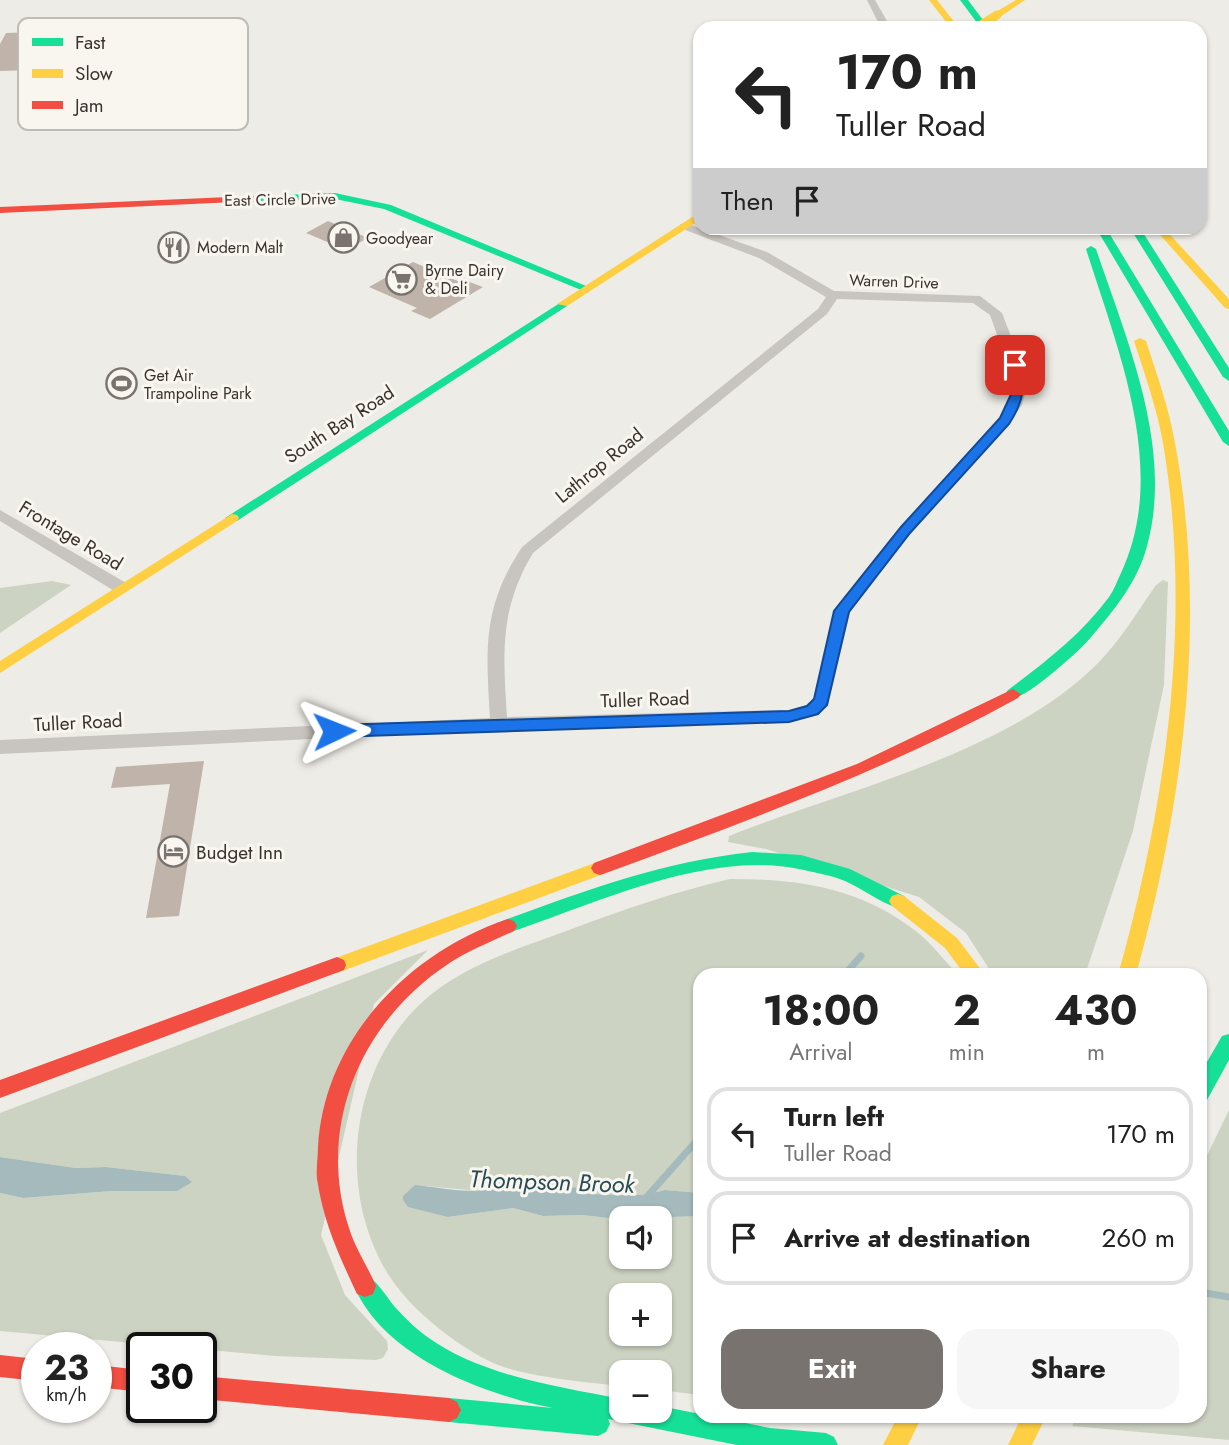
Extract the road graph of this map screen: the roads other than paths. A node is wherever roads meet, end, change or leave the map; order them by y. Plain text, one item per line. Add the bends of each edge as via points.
1 (871, 0) edge
2 (920, 0) edge
3 (933, 0) edge
4 (964, 0) edge
5 (1021, 0) edge
6 (882, 21) edge
7 (933, 21) edge
8 (950, 21) edge
9 (980, 21) edge
10 (987, 21) edge
11 (693, 207) edge
12 (0, 210) edge
13 (693, 220) edge
14 (684, 226) junction
15 (693, 229) edge
16 (708, 235) edge
17 (1105, 235) edge
18 (1139, 235) edge
19 (1165, 235) edge
20 (579, 286) junction
21 (834, 295) junction
22 (1229, 306) edge
23 (991, 307) joint
24 (1229, 377) edge
25 (1229, 442) edge
26 (0, 515) edge
27 (116, 585) junction
28 (0, 652) edge
29 (0, 668) edge
30 (499, 724) junction
31 (0, 747) edge
32 (971, 968) edge
33 (1129, 968) edge
34 (1229, 1042) edge
35 (1229, 1059) edge
36 (1207, 1082) edge
37 (1207, 1086) edge
38 (0, 1089) edge
39 (0, 1366) edge
40 (21, 1368) edge
41 (217, 1388) edge
42 (906, 1423) edge
43 (1031, 1423) edge
44 (771, 1440) junction
45 (826, 1445) edge
46 (895, 1445) edge
47 (1020, 1445) edge

1 - 6 street
2 - 7 main road
3 - 8 main road
4 - 9 main road
5 - 10 main road, bridge
11 - 20 main road, South Bay Road
12 - 20 main road, East Circle Drive via 355,198
13 - 14 main road, South Bay Road
14 - 15 street, Warren Drive
14 - 20 main road, South Bay Road
16 - 21 street, Warren Drive via 762,255
17 - 25 main road
18 - 24 main road
19 - 22 main road
20 - 27 main road, South Bay Road
21 - 23 street, Warren Drive via 968,299
21 - 30 street, Lathrop Road via 823,311 527,550 499,601 495,628
23 - 30 street, Tuller Road via 1015,365 1019,390 1015,405 905,530 842,611 822,701 812,710 789,716
26 - 27 street, Frontage Road
27 - 28 main road, South Bay Road
27 - 29 main road, South Bay Road
30 - 31 street, Tuller Road
32 - 44 main road via 916,912 852,876 800,862 723,859 644,877 460,946 409,983 384,1008 352,1054 333,1108 326,1164 328,1193 345,1251 360,1280 404,1332 436,1357 528,1392
33 - 38 main road via 1162,819 1181,660 1184,564 1173,460 1153,380 1124,305 1087,244 1130,377 1142,432 1147,514 1141,550 1125,586 1092,628 1051,667 975,715 802,792
34 - 36 main road
35 - 37 main road
39 - 40 main road
41 - 44 main road
42 - 46 main road
43 - 47 main road
44 - 45 main road

